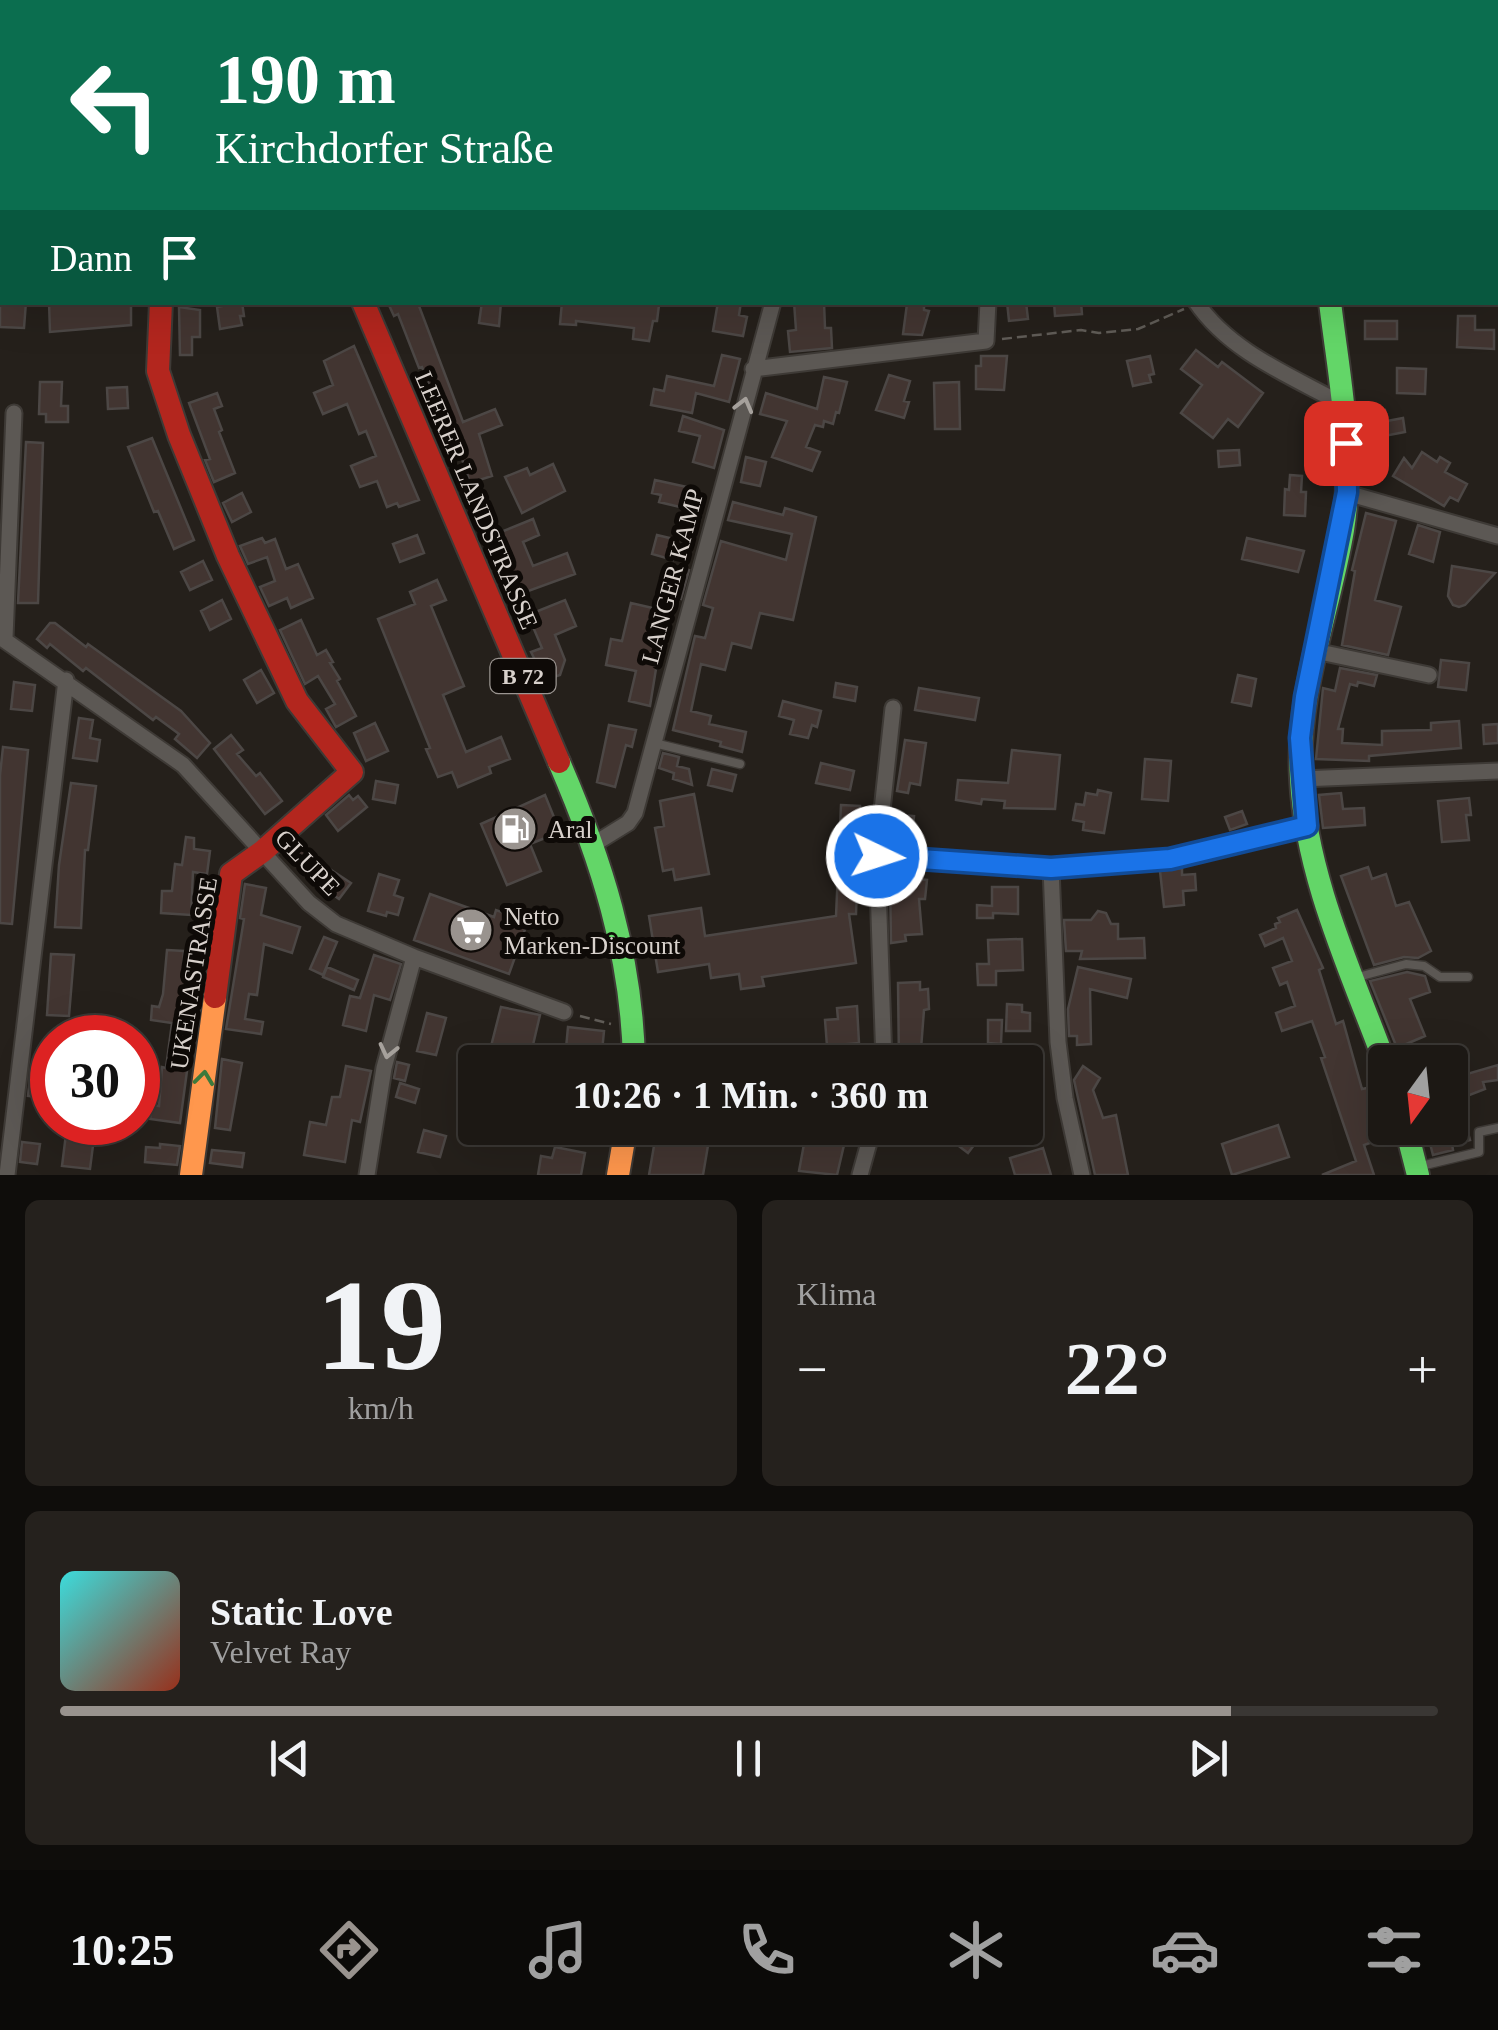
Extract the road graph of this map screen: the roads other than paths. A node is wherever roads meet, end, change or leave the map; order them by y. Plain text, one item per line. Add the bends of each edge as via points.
1 (161, 305) edge
2 (364, 305) edge
3 (772, 305) edge
4 (988, 305) edge
5 (1198, 305) edge
6 (1330, 305) edge
7 (754, 369) junction
8 (1342, 404) junction
9 (14, 413) dead end
10 (1347, 492) junction
11 (1498, 536) edge
12 (2, 637) edge
13 (1316, 651) junction
14 (1428, 675) dead end
15 (66, 680) junction
16 (893, 708) dead end
17 (654, 743) junction
18 (740, 764) dead end
19 (1498, 770) edge
20 (1301, 780) junction
21 (1307, 826) junction
22 (594, 844) junction
23 (263, 851) junction
24 (877, 856) junction
25 (1051, 868) junction
26 (414, 957) junction
27 (1354, 978) junction
28 (1468, 978) dead end
29 (564, 1012) road end
30 (634, 1045) edge
31 (883, 1045) edge
32 (1379, 1045) edge
33 (1498, 1128) edge
34 (623, 1145) edge
35 (868, 1145) edge
36 (1410, 1145) edge
37 (1417, 1171) edge
38 (7, 1175) edge
39 (191, 1175) edge
40 (367, 1175) edge
41 (618, 1175) edge
42 (860, 1175) edge
43 (1082, 1175) edge

1 - 23 street, UKENASTRASSE via 158,372 228,556 297,701 352,772
2 - 22 street, LEERER LANDSTRASSE / B 72
3 - 7 street, LANGER KAMP
4 - 7 street via 986,341
5 - 8 street via 1220,332
6 - 8 street
17 -> 7 street, LANGER KAMP
8 - 10 street
9 - 12 street
10 - 11 street
10 - 13 street
12 - 15 street, GLUPE
13 - 14 street
13 - 20 street via 1300,738
15 - 23 street, GLUPE via 183,764
15 - 38 street
16 - 24 street
17 - 18 lane
17 - 22 street, LANGER KAMP via 635,813
19 - 20 street
20 - 21 street
21 - 25 street via 1170,859
21 - 27 street
22 - 30 street, LEERER LANDSTRASSE / B 72 via 628,970
23 - 26 street, GLUPE via 336,924
39 -> 23 street, UKENASTRASSE via 231,874
24 - 25 street
24 - 31 street
25 - 43 street via 1058,1042
26 - 29 street, GLUPE
26 -> 40 street via 384,1068
27 - 28 lane via 1406,964 1440,977
27 - 32 street
33 - 37 lane via 1480,1132 1479,1152
34 - 41 street
35 - 42 street
36 - 37 street

